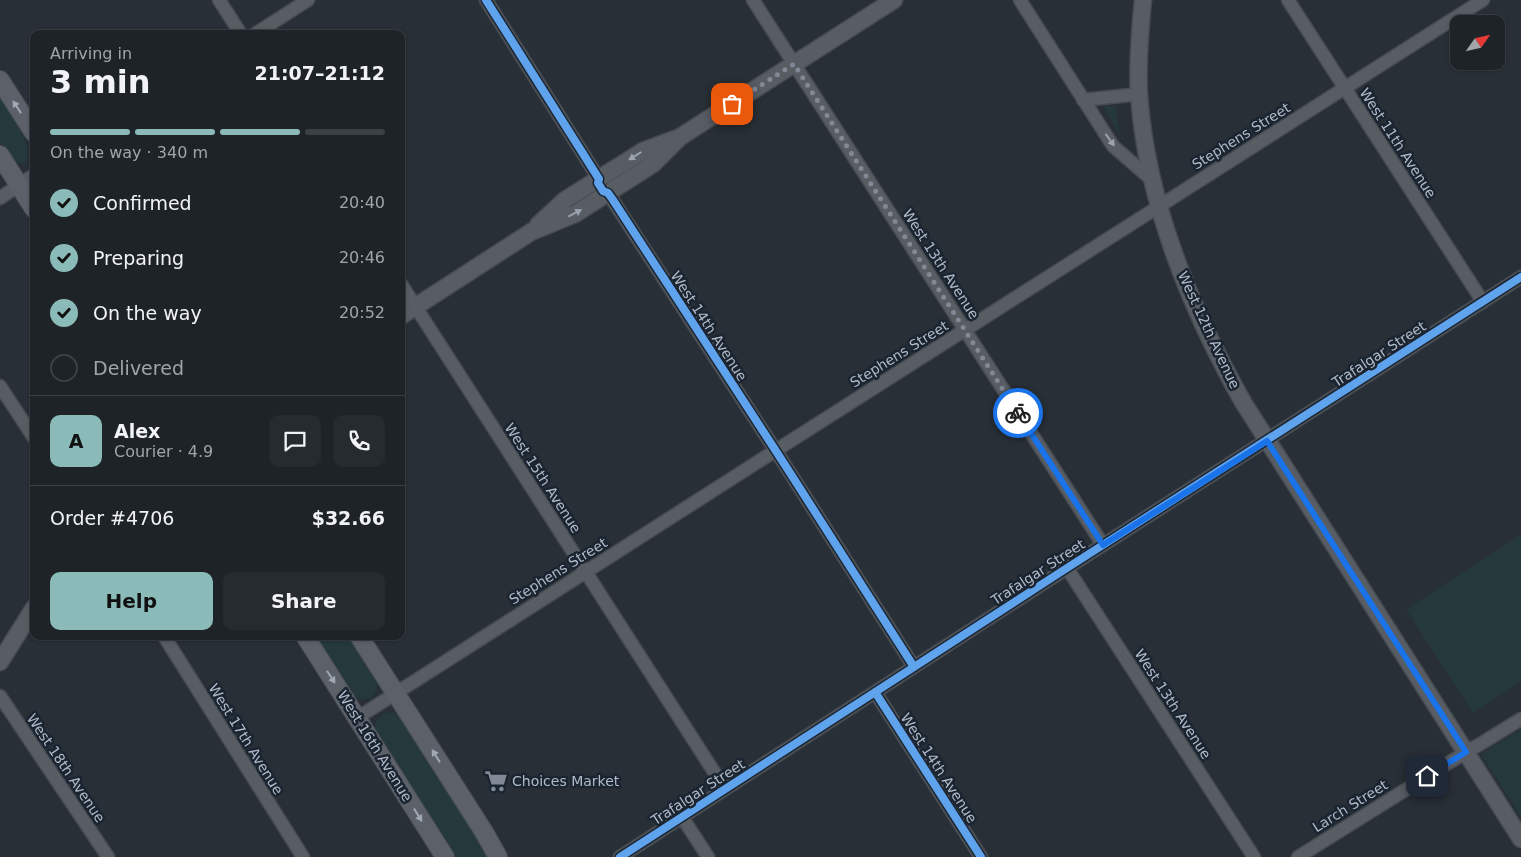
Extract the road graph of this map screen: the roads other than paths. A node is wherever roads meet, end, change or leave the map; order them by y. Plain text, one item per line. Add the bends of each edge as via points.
1 (219, 0) edge
2 (308, 0) edge
3 (486, 0) edge
4 (754, 0) edge
5 (894, 0) edge
6 (1020, 0) edge
7 (1143, 0) edge
8 (1288, 0) edge
9 (1484, 0) edge
10 (238, 30) edge
11 (261, 30) edge
12 (794, 64) junction
13 (0, 80) edge
14 (1345, 88) junction
15 (1139, 94) junction
16 (1083, 100) junction
17 (30, 127) edge
18 (680, 137) junction
19 (0, 155) edge
20 (30, 178) edge
21 (599, 179) junction
22 (1151, 179) junction
23 (19, 185) junction
24 (608, 193) junction
25 (0, 198) edge
26 (30, 203) edge
27 (1158, 206) junction
28 (531, 232) junction
29 (1521, 277) edge
30 (405, 290) edge
31 (1483, 302) junction
32 (416, 307) junction
33 (405, 314) edge
34 (966, 330) junction
35 (0, 386) edge
36 (30, 432) edge
37 (1267, 441) junction
38 (775, 450) junction
39 (1103, 545) junction
40 (1067, 568) junction
41 (585, 572) junction
42 (30, 614) edge
43 (167, 640) edge
44 (308, 640) edge
45 (362, 640) edge
46 (0, 662) edge
47 (914, 667) junction
48 (876, 692) junction
49 (396, 693) junction
50 (0, 696) edge
51 (358, 718) junction
52 (1521, 718) edge
53 (1466, 752) junction
54 (725, 789) junction
55 (682, 817) junction
56 (1521, 839) edge
57 (108, 857) edge
58 (303, 857) edge
59 (445, 857) edge
60 (498, 857) edge
61 (620, 857) edge
62 (708, 857) edge
63 (981, 857) edge
64 (1254, 857) edge
65 (1298, 857) edge

1 - 10 street
2 - 11 street
3 - 21 street
4 - 12 street, West 13th Avenue
5 - 12 street
6 - 16 street
7 - 15 street, West 12th Avenue
8 - 14 street, West 11th Avenue
9 - 14 street, Stephens Street
12 - 18 street
12 - 34 street, West 13th Avenue
17 -> 13 main road
14 - 27 street, Stephens Street
14 - 31 street, West 11th Avenue
15 - 16 street
15 - 22 street, West 12th Avenue
16 -> 22 street via 1113,146
18 -> 21 street via 643,150
18 - 24 street via 653,164
19 - 23 main road
20 - 23 street
21 - 28 street via 565,200
22 - 27 street, West 12th Avenue
23 - 25 street
23 - 26 main road
28 -> 24 street via 575,214
24 - 38 street, West 14th Avenue
27 - 34 street, Stephens Street
27 - 37 street, West 12th Avenue via 1202,323 1222,365
28 - 32 street
29 - 31 street, Trafalgar Street
30 - 32 street, West 15th Avenue
31 - 37 street, Trafalgar Street
32 - 33 street
32 - 41 street, West 15th Avenue
34 - 38 street, Stephens Street
34 - 39 street, West 13th Avenue
35 - 36 street
37 - 39 street, Trafalgar Street
37 - 53 street, West 12th Avenue
38 - 41 street, Stephens Street
38 - 47 street, West 14th Avenue
39 - 40 street, Trafalgar Street
40 - 47 street, Trafalgar Street
40 - 64 street, West 13th Avenue
41 - 49 street, Stephens Street
41 - 54 street, West 15th Avenue
42 - 46 street
43 - 58 street, West 17th Avenue
44 -> 51 main road, West 16th Avenue
45 - 49 main road
47 - 48 street, Trafalgar Street
48 - 54 street, Trafalgar Street
48 - 63 street, West 14th Avenue
49 - 51 street, Stephens Street
60 -> 49 main road
50 - 57 street, West 18th Avenue
51 -> 59 main road, West 16th Avenue
52 - 53 street, Larch Street
53 - 56 street, West 12th Avenue
53 - 65 street, Larch Street
54 - 55 street, Trafalgar Street
55 - 61 street, Trafalgar Street
55 - 62 street

